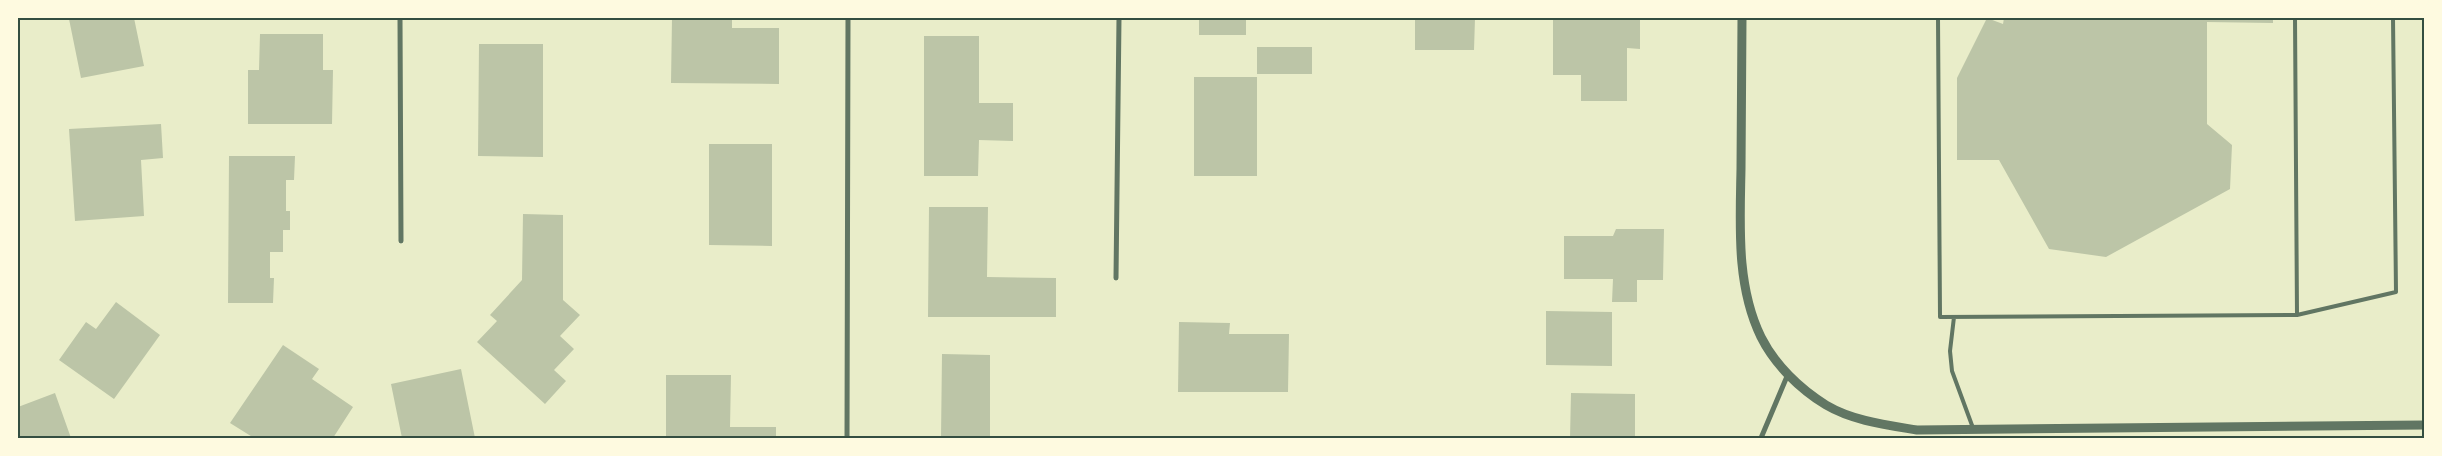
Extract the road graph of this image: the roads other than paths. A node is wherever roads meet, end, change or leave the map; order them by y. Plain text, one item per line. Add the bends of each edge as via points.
1 (400, 18) edge
2 (848, 18) edge
3 (1120, 18) edge
4 (1742, 18) edge
5 (1938, 18) edge
6 (2295, 18) edge
7 (2393, 18) edge
8 (401, 241) dead end
9 (1116, 278) dead end
10 (2297, 315) junction
11 (1954, 317) junction
12 (1788, 374) junction
13 (2424, 425) edge
14 (1974, 430) junction
15 (847, 438) edge
16 (1761, 438) edge

1 - 8 street
2 - 15 street
3 - 9 street
4 - 12 street via 1740,226 1744,277 1754,321 1762,339
5 - 11 lane via 1940,317
6 - 10 lane
7 - 10 lane via 2396,292
10 - 11 lane
11 - 14 lane via 1950,351 1952,370
12 - 14 street via 1827,405 1867,421 1917,430
12 - 16 street
13 - 14 street

